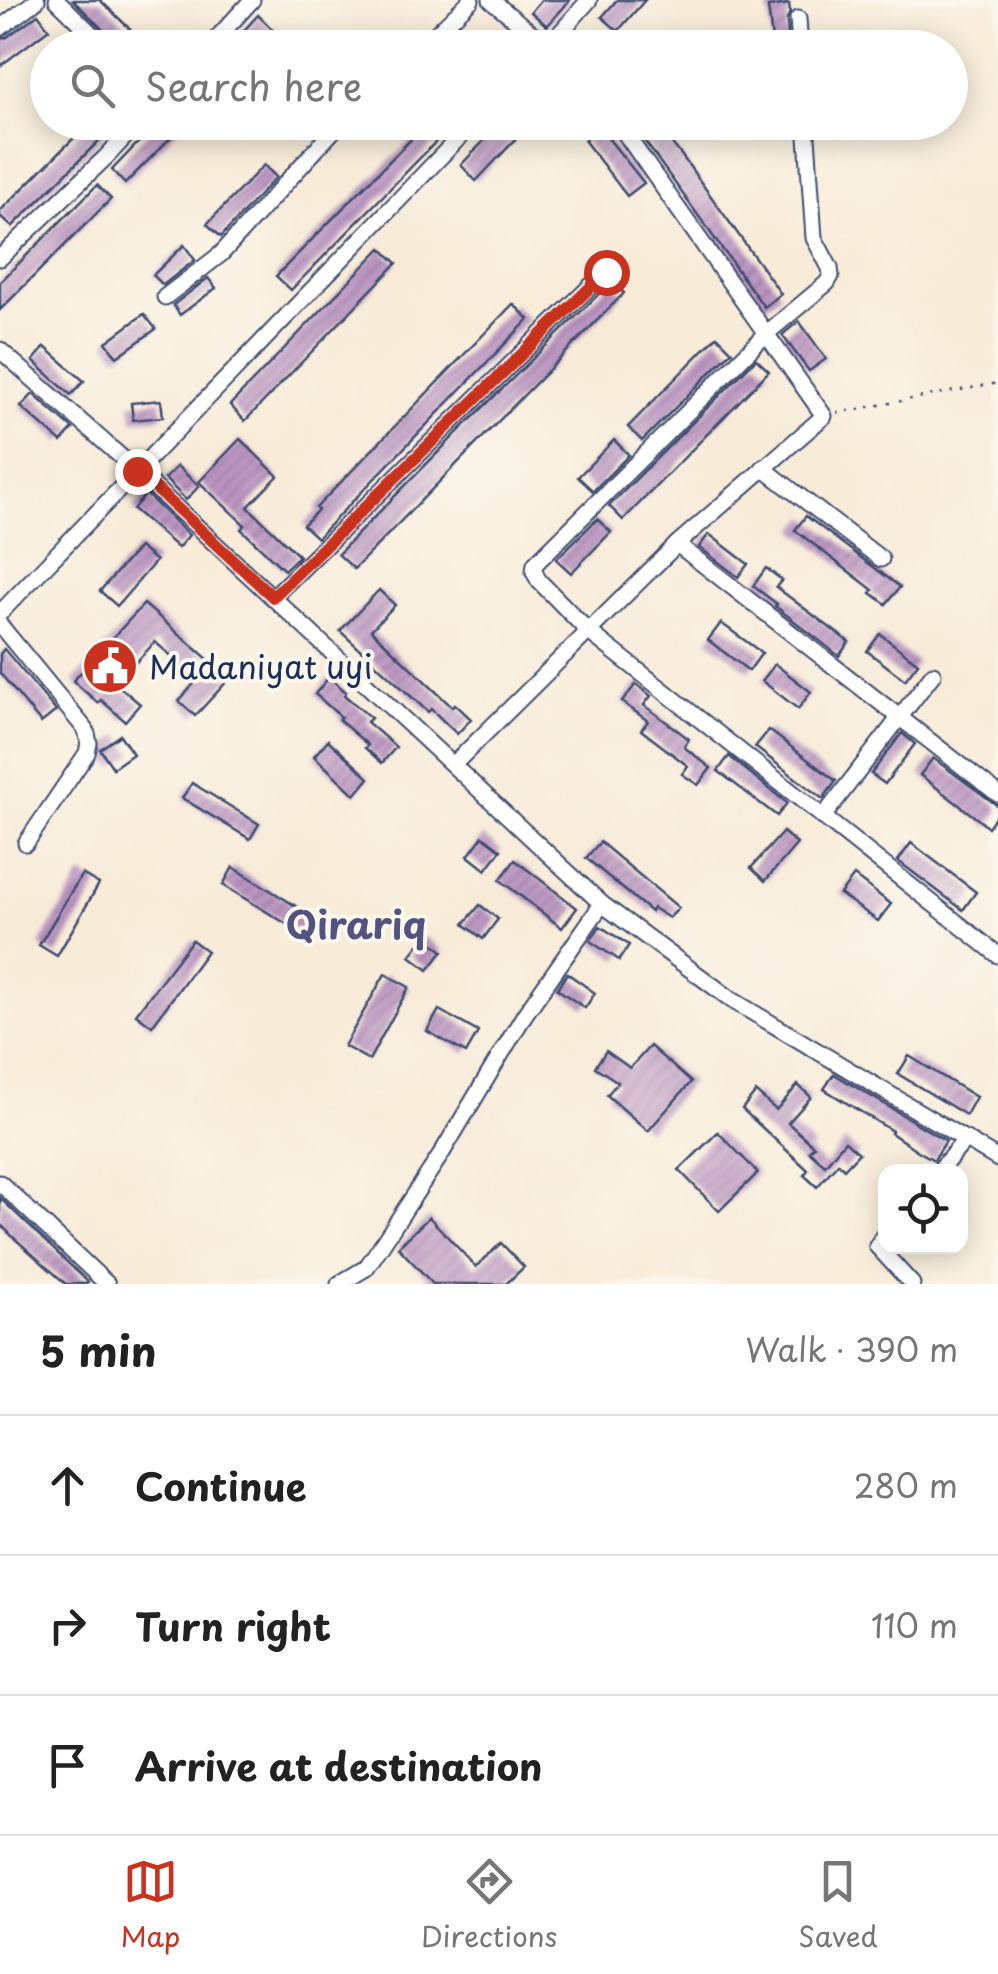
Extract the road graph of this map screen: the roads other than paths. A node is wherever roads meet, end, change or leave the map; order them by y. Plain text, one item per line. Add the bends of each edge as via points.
1 (37, 0) edge
2 (57, 0) edge
3 (252, 0) edge
4 (471, 0) edge
5 (490, 0) edge
6 (590, 0) edge
7 (798, 19) dead end
8 (0, 28) edge
9 (88, 30) edge
10 (224, 30) edge
11 (439, 30) edge
12 (528, 30) edge
13 (564, 30) edge
14 (799, 30) edge
15 (122, 140) edge
16 (324, 140) edge
17 (457, 140) edge
18 (629, 140) edge
19 (807, 140) edge
20 (0, 258) edge
21 (606, 272) dead end
22 (165, 297) dead end
23 (767, 333) junction
24 (0, 350) edge
25 (762, 468) junction
26 (137, 471) junction
27 (677, 544) junction
28 (881, 559) dead end
29 (273, 597) junction
30 (0, 613) edge
31 (0, 626) edge
32 (588, 632) junction
33 (933, 674) dead end
34 (900, 718) junction
35 (453, 764) junction
36 (998, 794) edge
37 (823, 817) junction
38 (26, 844) dead end
39 (602, 904) junction
40 (998, 955) edge
41 (966, 1139) junction
42 (998, 1160) edge
43 (945, 1164) edge
44 (0, 1183) edge
45 (881, 1254) edge
46 (366, 1268) junction
47 (100, 1282) edge
48 (339, 1284) edge
49 (374, 1284) edge
50 (912, 1284) edge

1 - 8 street
2 - 9 street
3 - 10 street
4 - 11 street
5 - 12 street
6 - 13 street
7 - 14 street
15 - 20 street
16 - 22 street via 220,254
17 - 26 street
18 - 23 street
19 - 23 street via 814,238 830,276
21 - 29 street
23 - 25 street via 824,416
23 - 32 street via 536,564 539,581
24 - 26 street
25 - 27 street
25 - 28 street
26 - 29 street
26 - 30 street
27 - 32 street
27 - 34 street
29 - 35 street
31 - 38 street via 86,730 89,743
32 - 35 street
32 - 37 street
33 - 34 street
34 - 36 street
34 - 37 street
35 - 39 street
37 - 40 street
39 - 41 street via 732,1000
39 - 46 street via 524,1014
41 - 42 street
41 - 43 street
44 - 47 street
45 - 50 street
46 - 48 street
46 - 49 street

